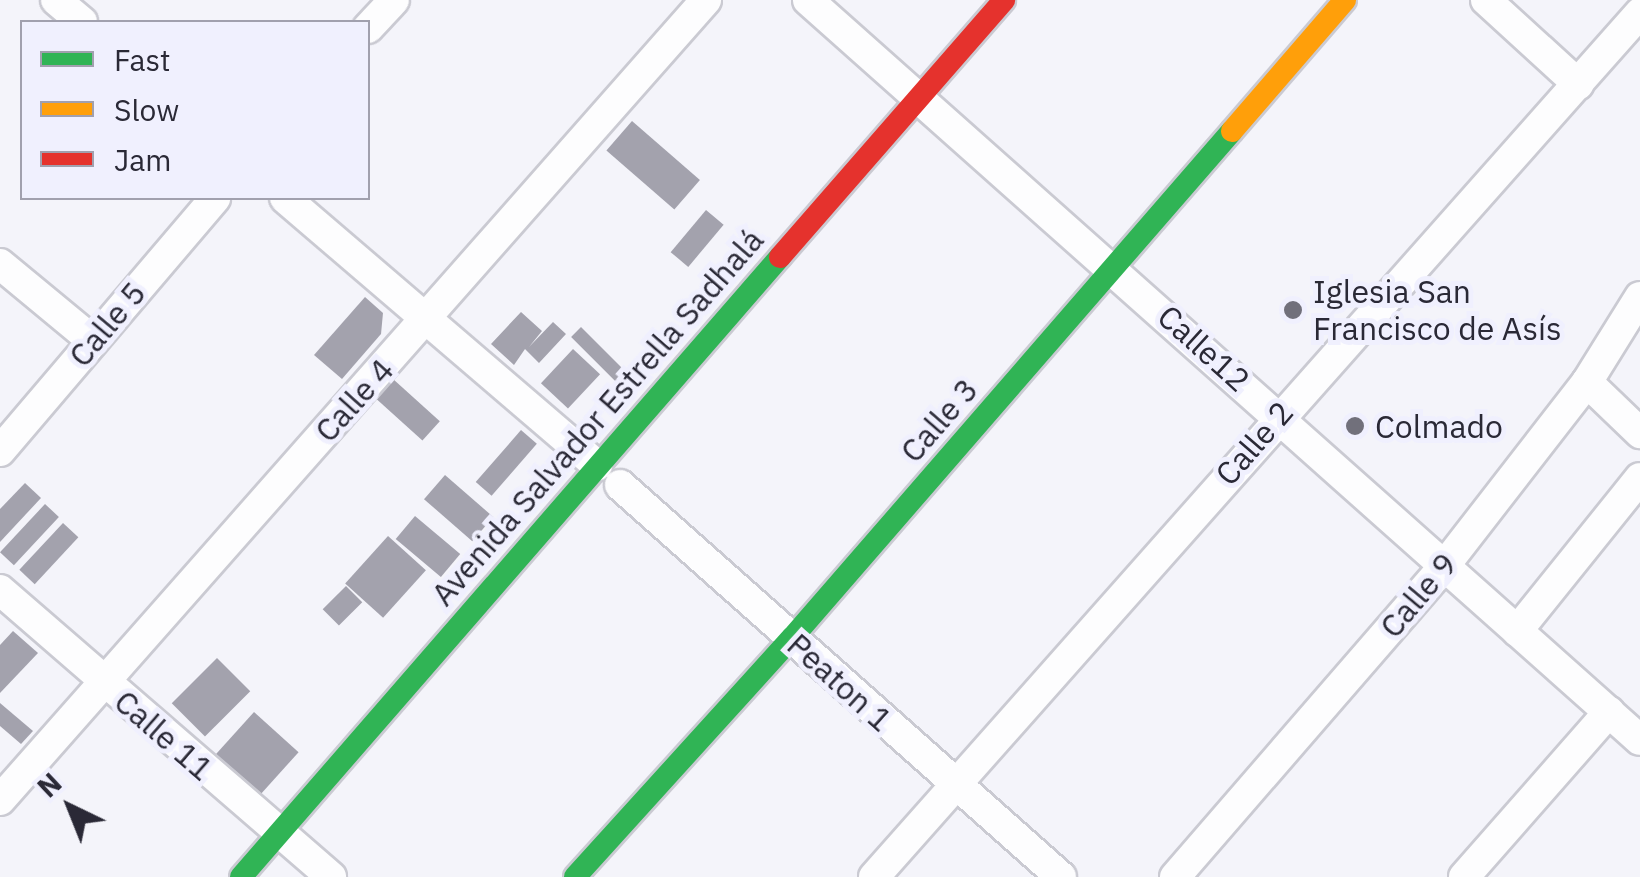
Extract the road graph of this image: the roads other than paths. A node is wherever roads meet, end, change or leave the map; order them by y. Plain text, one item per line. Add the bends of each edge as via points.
1 (56, 0) edge
2 (394, 0) edge
3 (706, 0) edge
4 (808, 0) edge
5 (1004, 0) edge
6 (1345, 0) edge
7 (1486, 0) edge
8 (1640, 13) edge
9 (80, 20) edge
10 (370, 26) edge
11 (1578, 84) junction
12 (933, 112) junction
13 (213, 200) edge
14 (287, 200) edge
15 (0, 264) edge
16 (1115, 269) junction
17 (1640, 297) edge
18 (426, 318) junction
19 (93, 341) junction
20 (1587, 382) junction
21 (1279, 414) junction
22 (1640, 433) edge
23 (0, 452) edge
24 (1640, 478) edge
25 (614, 480) junction
26 (1445, 565) junction
27 (0, 590) edge
28 (1517, 631) junction
29 (792, 638) junction
30 (103, 683) junction
31 (1609, 712) junction
32 (1640, 740) edge
33 (954, 785) junction
34 (0, 800) edge
35 (298, 842) junction
36 (240, 877) edge
37 (281, 877) edge
38 (331, 877) edge
39 (575, 877) edge
40 (874, 877) edge
41 (1060, 877) edge
42 (1175, 877) edge
43 (1464, 877) edge

1 - 9 street
2 - 10 street
3 - 18 street, Calle 4
4 - 12 street, Calle12
5 - 12 main road, Avenida Salvador Estrella Sadhalá
6 - 16 main road, Calle 3
7 - 11 street
8 - 11 street, Calle 2
11 - 21 street, Calle 2
12 - 16 street, Calle12
12 - 25 main road, Avenida Salvador Estrella Sadhalá
13 - 19 street, Calle 5
14 - 18 street, Peaton 1
15 - 19 street
16 - 21 street, Calle12
16 - 29 main road, Calle 3
17 - 20 street, Calle 9
18 - 25 street, Peaton 1
18 - 30 street, Calle 4
19 - 23 street, Calle 5
20 - 22 street
20 - 26 street, Calle 9
21 - 26 street, Calle12
21 - 33 street, Calle 2
24 - 28 street
25 - 29 street, Peaton 1
25 - 35 main road, Avenida Salvador Estrella Sadhalá
26 - 28 street, Calle12
26 - 42 street, Calle 9
27 - 30 street, Calle 11
28 - 31 street, Calle12
29 - 33 street, Peaton 1
29 - 39 main road, Calle 3
30 - 34 street, Calle 4
30 - 35 street, Calle 11
31 - 32 street, Calle12
31 - 43 street
33 - 40 street, Calle 2
33 - 41 street, Peaton 1
35 - 36 main road, Avenida Salvador Estrella Sadhalá
35 - 37 main road, Avenida Salvador Estrella Sadhalá
35 - 38 street, Calle 11

